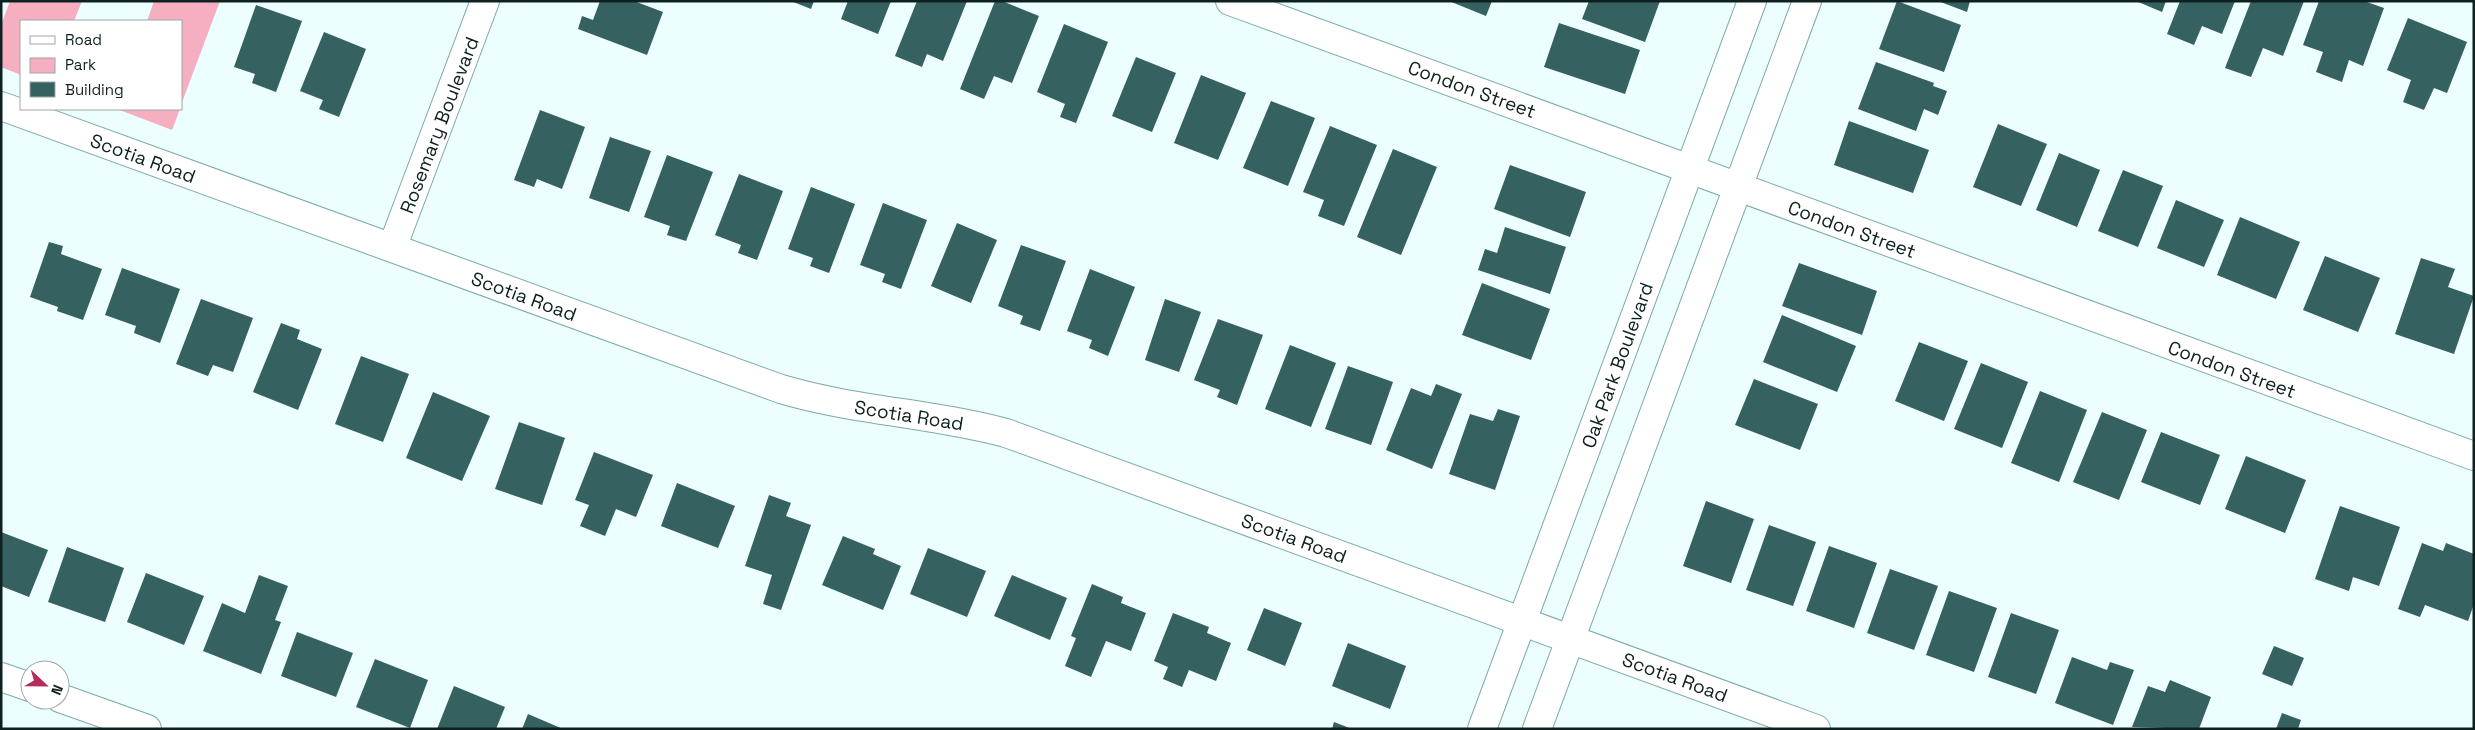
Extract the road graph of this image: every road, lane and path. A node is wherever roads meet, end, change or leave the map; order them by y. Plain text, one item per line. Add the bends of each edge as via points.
1 (485, 1) edge
2 (1230, 1) edge
3 (1752, 1) edge
4 (1807, 1) edge
5 (1, 106) edge
6 (1689, 170) junction
7 (1737, 187) junction
8 (392, 248) junction
9 (2474, 456) edge
10 (1522, 622) junction
11 (1570, 638) junction
12 (1, 676) edge
13 (20, 683) edge
14 (70, 702) edge
15 (147, 729) edge
16 (1482, 729) edge
17 (1537, 729) edge
18 (1816, 729) edge

1 - 8 street, Rosemary Boulevard
2 - 6 street, Condon Street
3 - 6 street, Oak Park Boulevard
4 - 7 street
5 - 8 street, Scotia Road
6 - 7 street, Condon Street
6 - 10 street, Oak Park Boulevard
7 - 9 street, Condon Street
7 - 11 street
8 - 10 street, Scotia Road via 781,389 842,405 1006,433
10 - 11 street, Scotia Road
10 - 16 street, Oak Park Boulevard
11 - 17 street
11 - 18 street, Scotia Road
12 - 13 street
14 - 15 street

